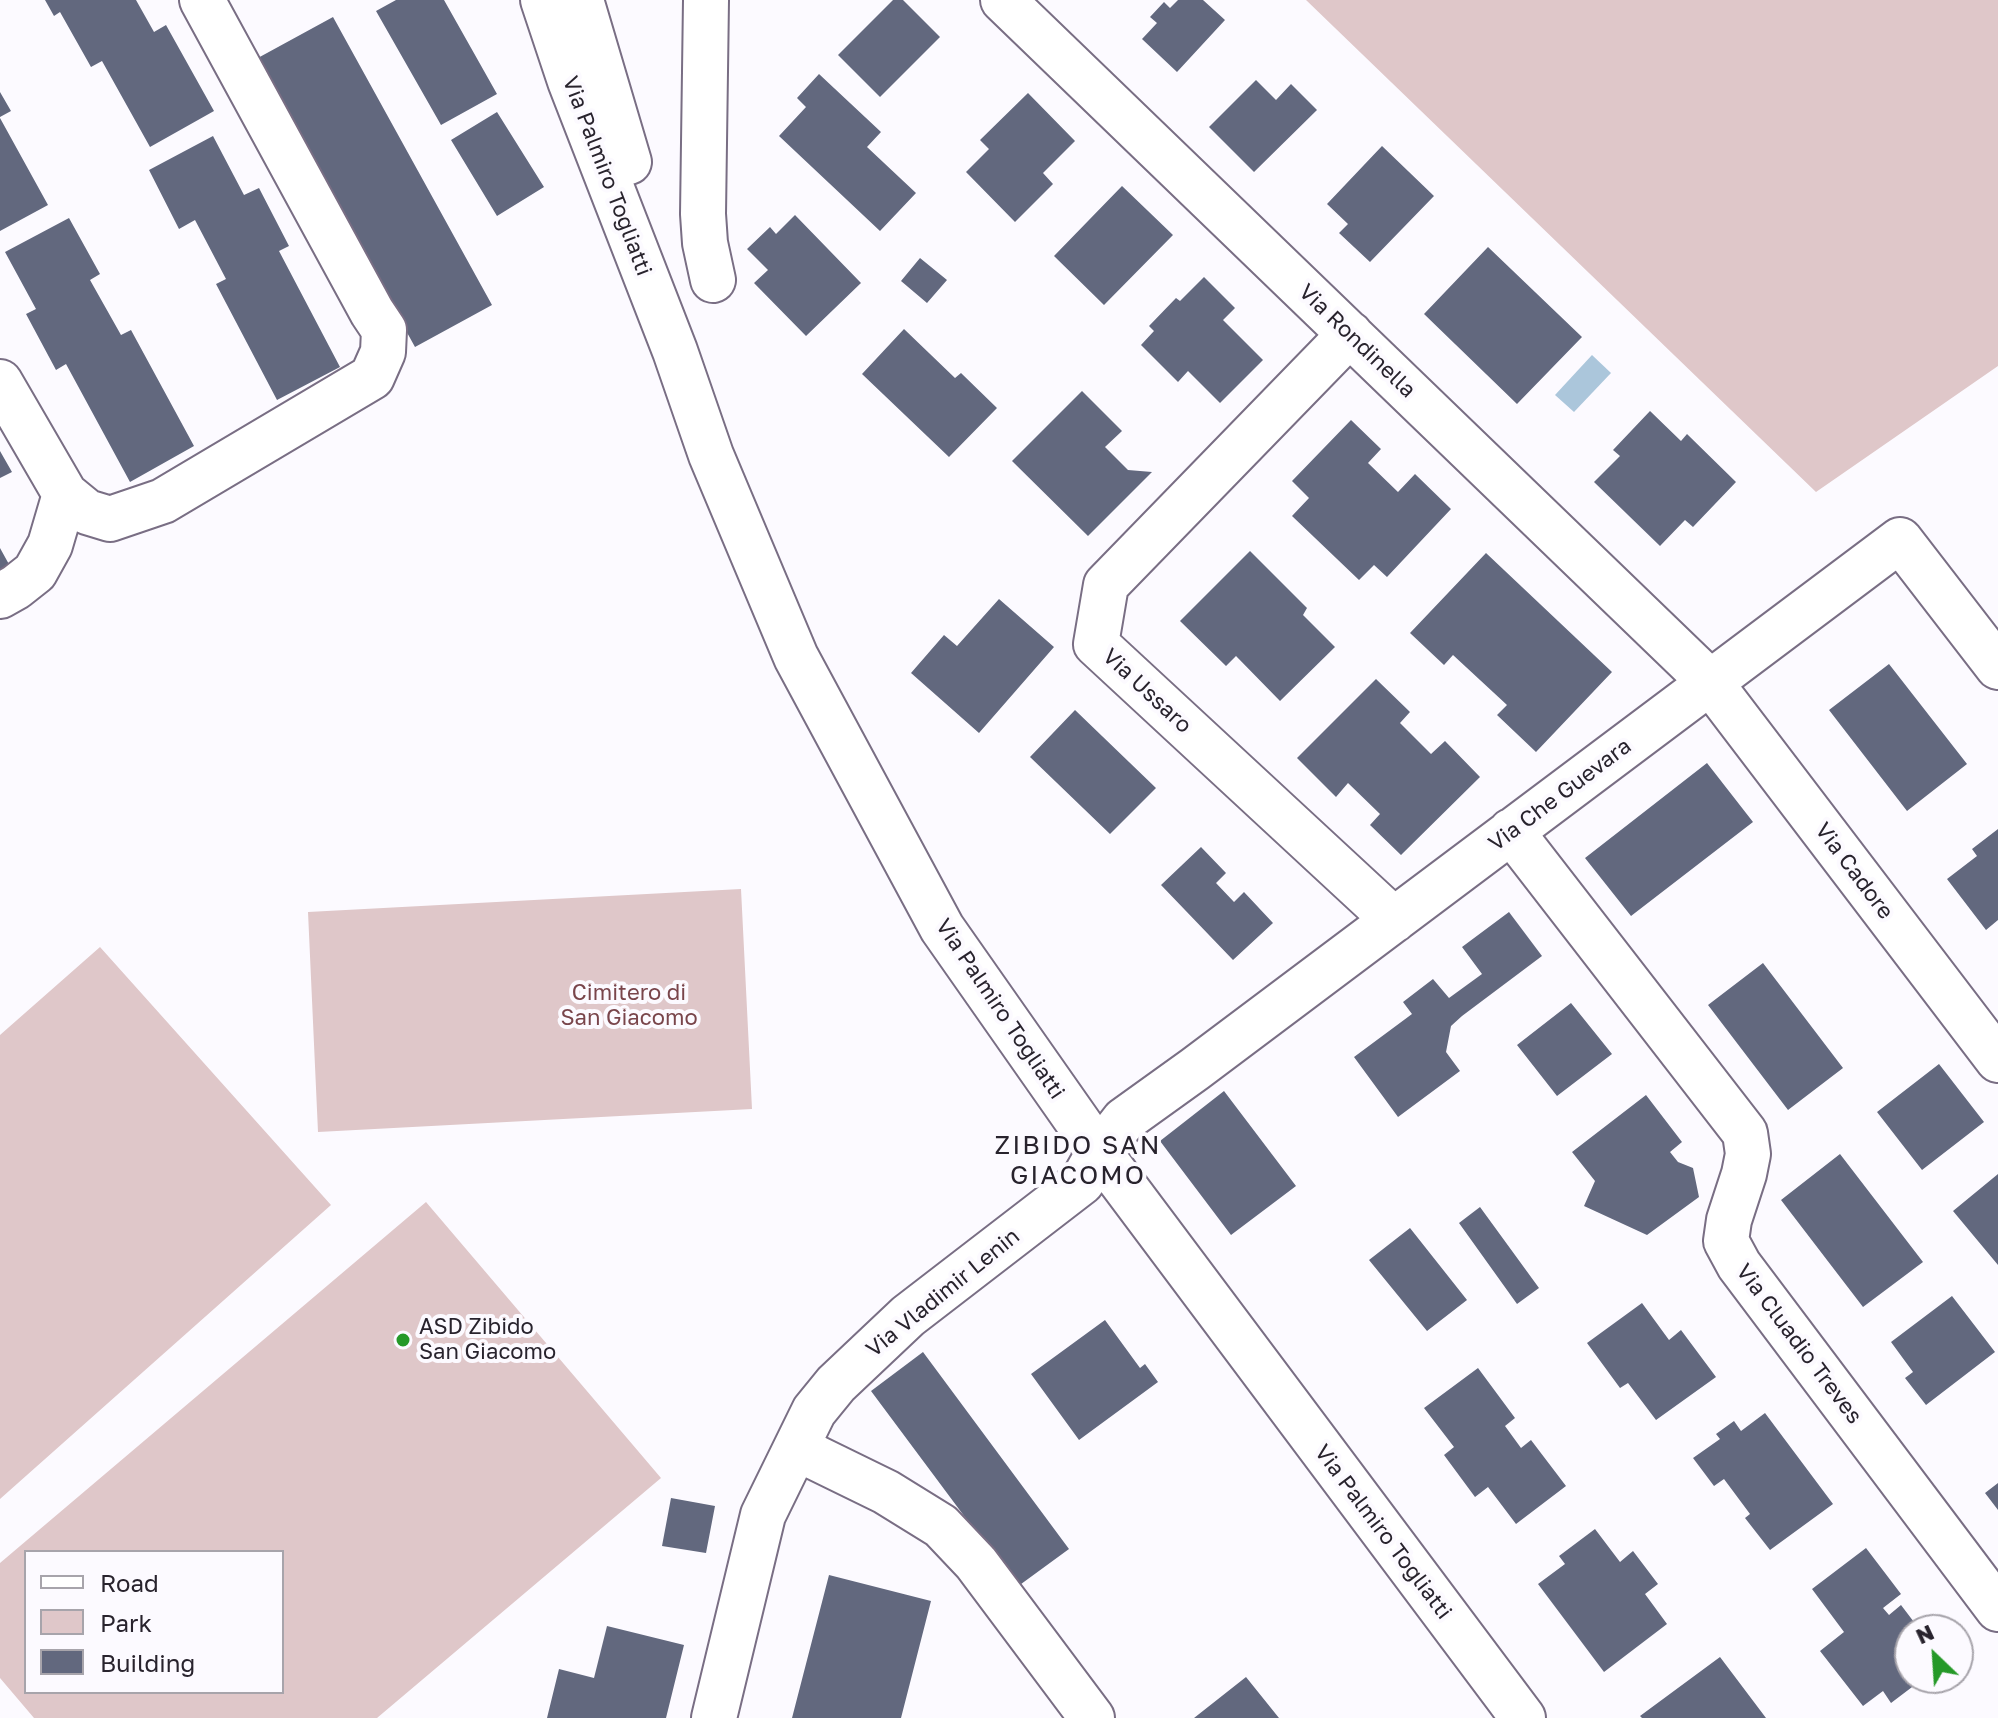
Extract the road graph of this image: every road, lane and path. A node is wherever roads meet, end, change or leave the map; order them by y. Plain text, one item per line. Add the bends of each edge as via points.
1 (202, 0) edge
2 (543, 0) edge
3 (581, 0) edge
4 (706, 0) edge
5 (1003, 0) edge
6 (713, 280) dead end
7 (1350, 334) junction
8 (675, 351) junction
9 (0, 382) edge
10 (65, 494) junction
11 (0, 596) edge
12 (1998, 667) edge
13 (1710, 682) junction
14 (1511, 831) junction
15 (1394, 920) junction
16 (1998, 1060) edge
17 (1099, 1152) junction
18 (796, 1448) junction
19 (1998, 1609) edge
20 (714, 1718) edge
21 (1092, 1718) edge
22 (1523, 1718) edge

1 - 10 street via 384,330 383,352 372,377 163,501 110,519 87,512
2 - 8 street, Via Palmiro Togliatti
3 - 8 street, Via Palmiro Togliatti via 651,237
4 - 6 street via 703,214
5 - 7 street, Via Rondinella
7 - 13 street, Via Rondinella
7 - 15 street, Via Ussaro via 1106,585 1096,644
8 - 17 street, Via Palmiro Togliatti via 711,455 796,657 942,928
9 - 10 street
10 - 11 street via 50,545 35,572
12 - 13 street, Via Che Guevara via 1900,540
13 - 14 street, Via Che Guevara
13 - 16 street, Via Cadore
14 - 15 street, Via Che Guevara
14 - 19 street, Via Cluadio Treves via 1745,1133 1748,1154 1726,1241
15 - 17 street, Via Che Guevara via 1124,1120
17 - 18 street, Via Vladimir Lenin via 1082,1182 908,1316 836,1384 814,1411
17 - 22 street, Via Palmiro Togliatti
18 - 20 street, Via Vladimir Lenin via 763,1515
18 - 21 street via 941,1526 976,1563

